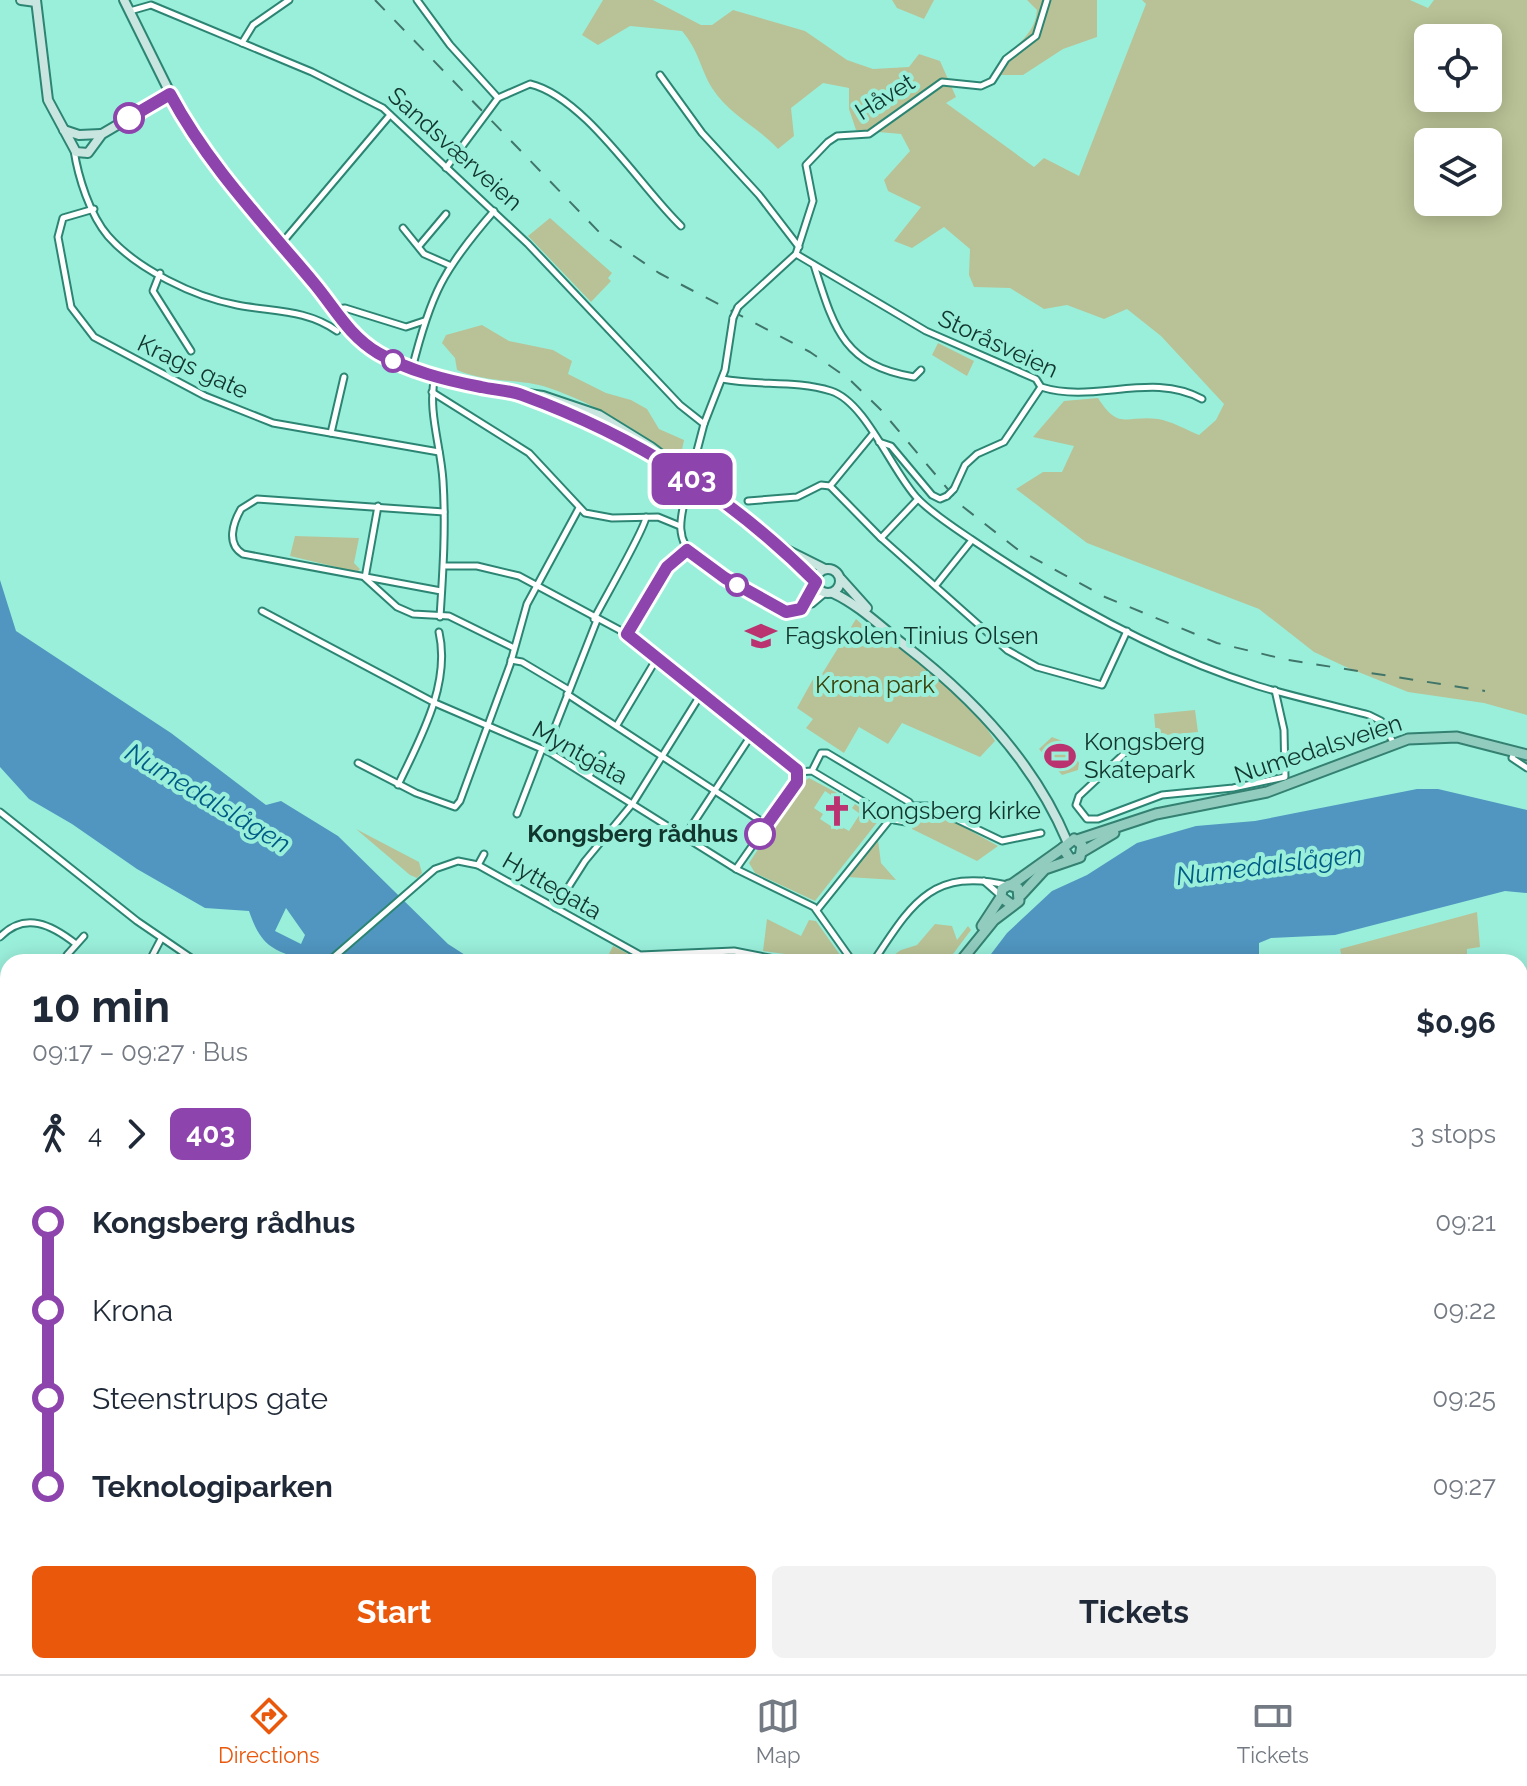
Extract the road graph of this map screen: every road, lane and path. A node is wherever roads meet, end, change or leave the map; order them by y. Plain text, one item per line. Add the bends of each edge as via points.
1 (21, 0) edge
2 (124, 0) edge
3 (271, 0) edge
4 (289, 0) edge
5 (417, 0) edge
6 (1047, 0) edge
7 (36, 1) edge
8 (130, 11) junction
9 (273, 11) junction
10 (242, 43) junction
11 (660, 75) dead end
12 (170, 94) junction
13 (498, 98) junction
14 (390, 115) junction
15 (64, 130) junction
16 (102, 134) junction
17 (83, 136) junction
18 (92, 146) junction
19 (73, 148) junction
20 (83, 155) junction
21 (446, 168) junction
22 (77, 170) junction
23 (94, 209) junction
24 (494, 211) junction
25 (446, 214) dead end
26 (681, 226) dead end
27 (403, 228) dead end
28 (284, 240) junction
29 (419, 247) junction
30 (799, 247) junction
31 (796, 254) junction
32 (813, 264) junction
33 (449, 265) junction
34 (160, 273) junction
35 (334, 310) junction
36 (424, 321) junction
37 (337, 331) dead end
38 (191, 351) dead end
39 (412, 369) junction
40 (921, 370) dead end
41 (435, 376) junction
42 (344, 377) dead end
43 (722, 379) junction
44 (1041, 387) junction
45 (432, 392) junction
46 (1202, 399) dead end
47 (704, 424) junction
48 (331, 433) junction
49 (872, 435) junction
50 (878, 442) junction
51 (439, 452) junction
52 (830, 486) junction
53 (918, 499) junction
54 (748, 501) dead end
55 (378, 506) junction
56 (579, 508) junction
57 (444, 512) junction
58 (646, 517) junction
59 (680, 526) junction
60 (881, 538) junction
61 (972, 540) junction
62 (687, 550) junction
63 (787, 550) junction
64 (446, 566) junction
65 (825, 569) junction
66 (365, 578) junction
67 (841, 579) junction
68 (816, 583) junction
69 (537, 585) junction
70 (936, 585) junction
71 (441, 591) junction
72 (829, 593) junction
73 (801, 609) junction
74 (262, 611) dead end
75 (440, 617) junction
76 (595, 620) junction
77 (1127, 631) junction
78 (439, 632) dead end
79 (627, 634) junction
80 (514, 648) junction
81 (918, 653) junction
82 (657, 658) junction
83 (511, 660) junction
84 (1275, 690) junction
85 (568, 692) junction
86 (701, 694) junction
87 (435, 703) junction
88 (617, 725) junction
89 (488, 726) junction
90 (752, 734) junction
91 (1393, 742) junction
92 (544, 749) junction
93 (1126, 752) dead end
94 (1514, 752) junction
95 (664, 754) junction
96 (602, 755) dead end
97 (1527, 755) edge
98 (358, 763) dead end
99 (1527, 768) edge
100 (812, 771) junction
101 (798, 772) junction
102 (589, 776) junction
103 (398, 785) junction
104 (716, 788) junction
105 (633, 803) junction
106 (914, 806) junction
107 (0, 812) edge
108 (517, 814) dead end
109 (891, 818) junction
110 (767, 825) junction
111 (1123, 826) junction
112 (1041, 833) dead end
113 (685, 836) junction
114 (1069, 843) junction
115 (1082, 852) junction
116 (484, 854) dead end
117 (1070, 859) junction
118 (478, 865) junction
119 (736, 869) junction
120 (983, 880) junction
121 (1010, 885) junction
122 (1021, 895) junction
123 (1000, 896) junction
124 (1012, 905) junction
125 (555, 908) junction
126 (817, 910) junction
127 (84, 936) dead end
128 (0, 937) edge
129 (161, 939) junction
130 (76, 944) junction
131 (68, 954) edge
132 (153, 954) edge
133 (184, 954) edge
134 (337, 954) edge
135 (638, 954) edge
136 (664, 954) edge
137 (749, 954) edge
138 (847, 954) edge
139 (879, 954) edge
140 (965, 954) edge
141 (966, 954) edge

1 - 7 street
2 - 8 street
3 - 9 street
4 - 9 street
5 - 13 street
6 - 30 street, Håvet via 1036,36 1006,59 992,81 981,86 942,82 869,134 837,136 820,148 806,165 813,201
7 - 15 street via 45,91
8 - 10 street, Sandsværveien via 151,5
8 - 12 street
9 - 10 street via 253,25
10 - 14 street, Sandsværveien via 352,90
11 - 30 street
12 - 16 street
12 - 28 street via 217,167
13 - 21 street
13 - 26 street via 530,84 548,91 609,143
14 - 21 street, Sandsværveien
14 - 28 street
15 - 17 street
15 - 19 street
16 - 17 street
16 - 18 street
17 - 18 street
17 - 19 street
18 - 20 street
19 - 20 street
19 - 22 street
20 - 22 street
21 - 24 street, Sandsværveien
22 - 23 street
23 - 34 street via 110,238
23 - 48 street, Krags gate via 63,218 58,237 71,307 94,337 222,403 273,423
24 - 33 street
24 - 47 street, Sandsværveien
25 - 29 street
27 - 29 street
28 - 35 street
29 - 33 street
30 - 31 street, Håvet
31 - 32 street, Storåsveien
31 - 43 street, Håvet, bridge via 738,307
32 - 40 street via 852,352 895,374 914,377
32 - 44 street, Storåsveien via 926,331 1036,379
33 - 36 street
34 - 37 street via 219,301 308,314
34 - 38 street via 153,291
35 - 36 street via 345,308 406,327
35 - 39 street via 360,341
36 - 39 street
39 - 41 street
41 - 45 street
41 - 63 street via 519,394 591,422 662,459
42 - 48 street
43 - 47 street, Håvet
43 - 49 street via 778,381 833,392 845,398
44 - 46 street, Storåsveien via 1067,394 1169,387
44 - 50 street, bridge via 1004,442 965,465 947,496 937,499 891,446
45 - 51 street
45 - 56 street via 529,453
47 - 59 street, Håvet, bridge
48 - 51 street, Krags gate
49 - 50 street
49 - 52 street
50 - 53 street
51 - 57 street
52 - 54 street via 797,497
52 - 60 street
53 - 60 street
53 - 61 street
55 - 57 street
55 - 66 street
55 - 66 street via 249,502 236,519 232,541 236,550
56 - 58 street via 604,518
56 - 69 street
57 - 64 street
58 - 59 street
58 - 76 street
59 - 62 street
60 - 70 street
61 - 70 street
61 - 77 street via 1076,606
62 - 73 street via 776,608
62 - 79 street via 667,567
63 - 65 street
63 - 68 street
64 - 69 street via 477,566
64 - 71 street
65 - 67 street
65 - 68 street
66 - 71 street
66 - 75 street via 397,607
67 - 72 street
67 - 81 street
68 - 72 street
68 - 73 street
69 - 76 street
69 - 80 street
70 - 77 street via 1021,659 1102,685
71 - 75 street
72 - 73 street
72 - 81 street
74 - 87 street, Myntgata
75 - 80 street via 449,616
76 - 79 street
76 - 85 street
77 - 84 street
78 - 87 street
79 - 82 street
80 - 83 street
81 - 114 street via 991,723 1034,780
82 - 86 street
82 - 88 street
83 - 85 street
83 - 89 street
84 - 91 street via 1369,715 1381,721
84 - 93 street via 1284,730 1285,777 1162,795 1087,819 1076,805 1079,796
85 - 88 street
85 - 92 street
86 - 90 street
86 - 95 street
87 - 89 street, Myntgata
87 - 103 street
88 - 95 street
89 - 92 street, Myntgata
89 - 103 street via 455,807
90 - 101 street
90 - 104 street
91 - 94 main road, Numedalsveien via 1443,736
91 - 111 main road, Numedalsveien via 1278,789 1156,814
92 - 102 street, Myntgata
92 - 108 street
94 - 97 main road, Numedalsveien
94 - 99 street via 1512,758
95 - 104 street
95 - 105 street
96 - 102 street
98 - 103 street
100 - 101 street
100 - 106 street via 824,752
100 - 109 street
101 - 110 street via 797,782
102 - 105 street, Myntgata
104 - 110 street
104 - 113 street
105 - 113 street, Myntgata
105 - 125 street
106 - 109 street via 906,822
106 - 112 street via 929,806 1002,841
107 - 129 street
109 - 126 street
110 - 119 street
111 - 114 main road, Numedalsveien
111 - 115 main road, Numedalsveien
113 - 119 street, Myntgata
114 - 115 main road
114 - 117 main road
114 - 121 main road, Numedalsveien
115 - 117 main road, Numedalsveien
116 - 118 street
117 - 122 main road via 1045,869
118 - 125 street, Hyttegata
118 - 134 street, Hyttegata via 448,863
119 - 126 street, Myntgata
120 - 121 street
120 - 123 street
120 - 139 street via 936,890 913,905
121 - 122 main road
121 - 123 main road, Numedalsveien
122 - 124 main road
123 - 124 main road
123 - 140 main road
124 - 141 main road
125 - 135 street, Hyttegata
126 - 138 street, Myntgata
127 - 130 street
128 - 130 street via 13,925 31,921
129 - 132 street
129 - 133 street
130 - 131 street
136 - 137 street, Hyttegata

